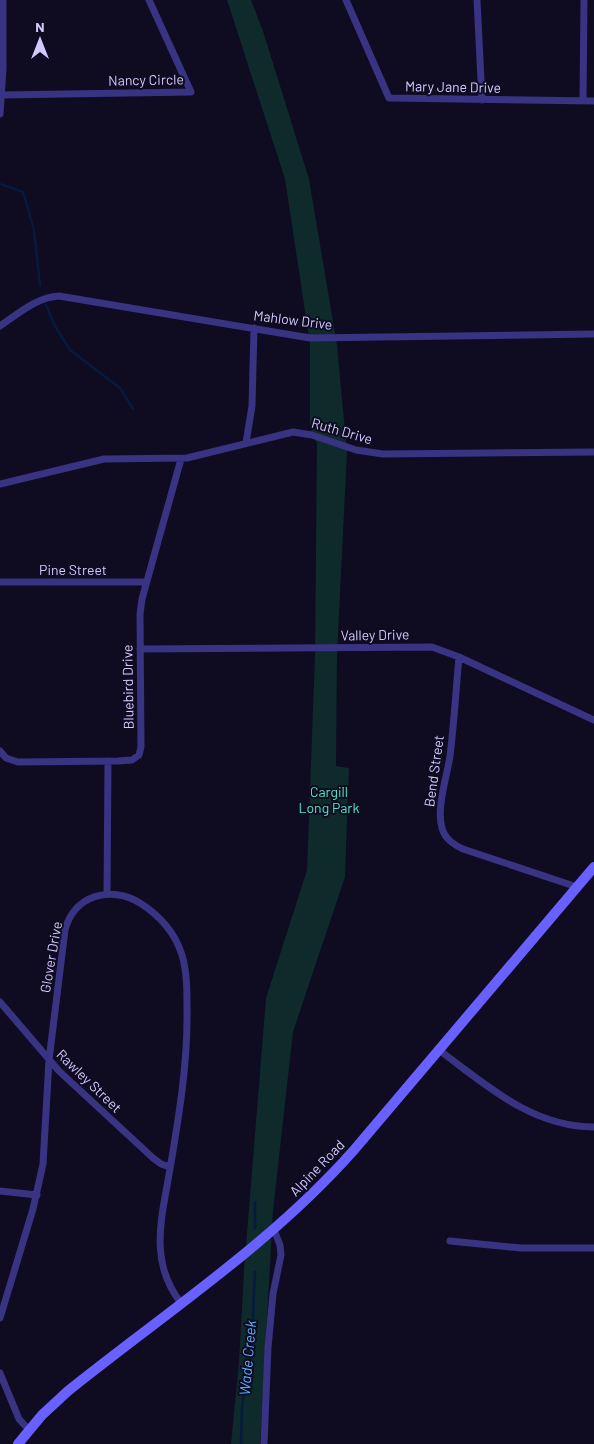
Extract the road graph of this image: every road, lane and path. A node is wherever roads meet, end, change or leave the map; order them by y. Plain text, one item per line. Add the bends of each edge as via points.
1 (3, 0) edge
2 (149, 0) edge
3 (346, 0) edge
4 (477, 0) edge
5 (584, 0) edge
6 (2, 95) junction
7 (482, 100) junction
8 (583, 100) junction
9 (594, 101) edge
10 (0, 114) edge
11 (0, 326) edge
12 (254, 328) junction
13 (594, 334) edge
14 (246, 444) junction
15 (594, 452) edge
16 (181, 459) junction
17 (0, 484) edge
18 (0, 582) edge
19 (146, 582) junction
20 (140, 649) junction
21 (459, 656) junction
22 (594, 720) edge
23 (0, 750) edge
24 (108, 762) junction
25 (594, 867) edge
26 (577, 887) junction
27 (107, 894) junction
28 (0, 1002) edge
29 (439, 1050) junction
30 (49, 1060) junction
31 (594, 1127) edge
32 (170, 1167) junction
33 (0, 1191) edge
34 (37, 1195) junction
35 (274, 1230) junction
36 (450, 1241) dead end
37 (594, 1248) edge
38 (181, 1303) junction
39 (0, 1318) edge
40 (0, 1373) edge
41 (29, 1430) junction
42 (18, 1444) edge
43 (264, 1444) edge

1 - 6 street
2 - 6 street, Nancy Circle via 191,92
3 - 7 street, Mary Jane Drive via 389,98
4 - 7 street
5 - 8 street
6 - 10 street
7 - 8 street, Mary Jane Drive
8 - 9 street, Mary Jane Drive
11 - 12 street, Mahlow Drive via 40,300 59,296
12 - 13 street, Mahlow Drive via 329,338
12 - 14 street via 252,406
14 - 15 street, Ruth Drive via 293,432 364,452 383,454
14 - 16 street, Ruth Drive
16 - 17 street, Ruth Drive via 99,460
16 - 19 street, Bluebird Drive
18 - 19 street, Pine Street
19 - 20 street, Bluebird Drive via 140,614
20 - 21 street, Valley Drive via 426,647
20 - 24 street, Bluebird Drive via 140,753 132,760
21 - 22 street, Valley Drive
21 - 26 street, Bend Street via 450,757 441,808 444,834 463,849
23 - 24 street, Bluebird Drive via 6,758 14,761
24 - 27 street
25 - 26 main road, Alpine Road
26 - 29 main road, Alpine Road
27 - 30 street, Glover Drive via 82,902 66,925
27 - 32 street, Glover Drive via 132,898 152,911 173,935 184,964 187,1048
28 - 30 street, Rawley Street
29 - 31 street via 494,1092 527,1111 562,1123
29 - 35 main road, Alpine Road via 344,1162
30 - 32 street, Rawley Street via 153,1158
30 - 34 street, Glover Drive via 45,1154
32 - 38 street, Glover Drive via 160,1248 167,1282
33 - 34 street
34 - 39 street, Glover Drive
35 - 38 main road, Alpine Road
35 - 43 street via 281,1255 273,1294 268,1348
36 - 37 street via 521,1248
38 - 41 main road, Alpine Road via 68,1391
40 - 41 street via 19,1418
41 - 42 main road, Alpine Road

